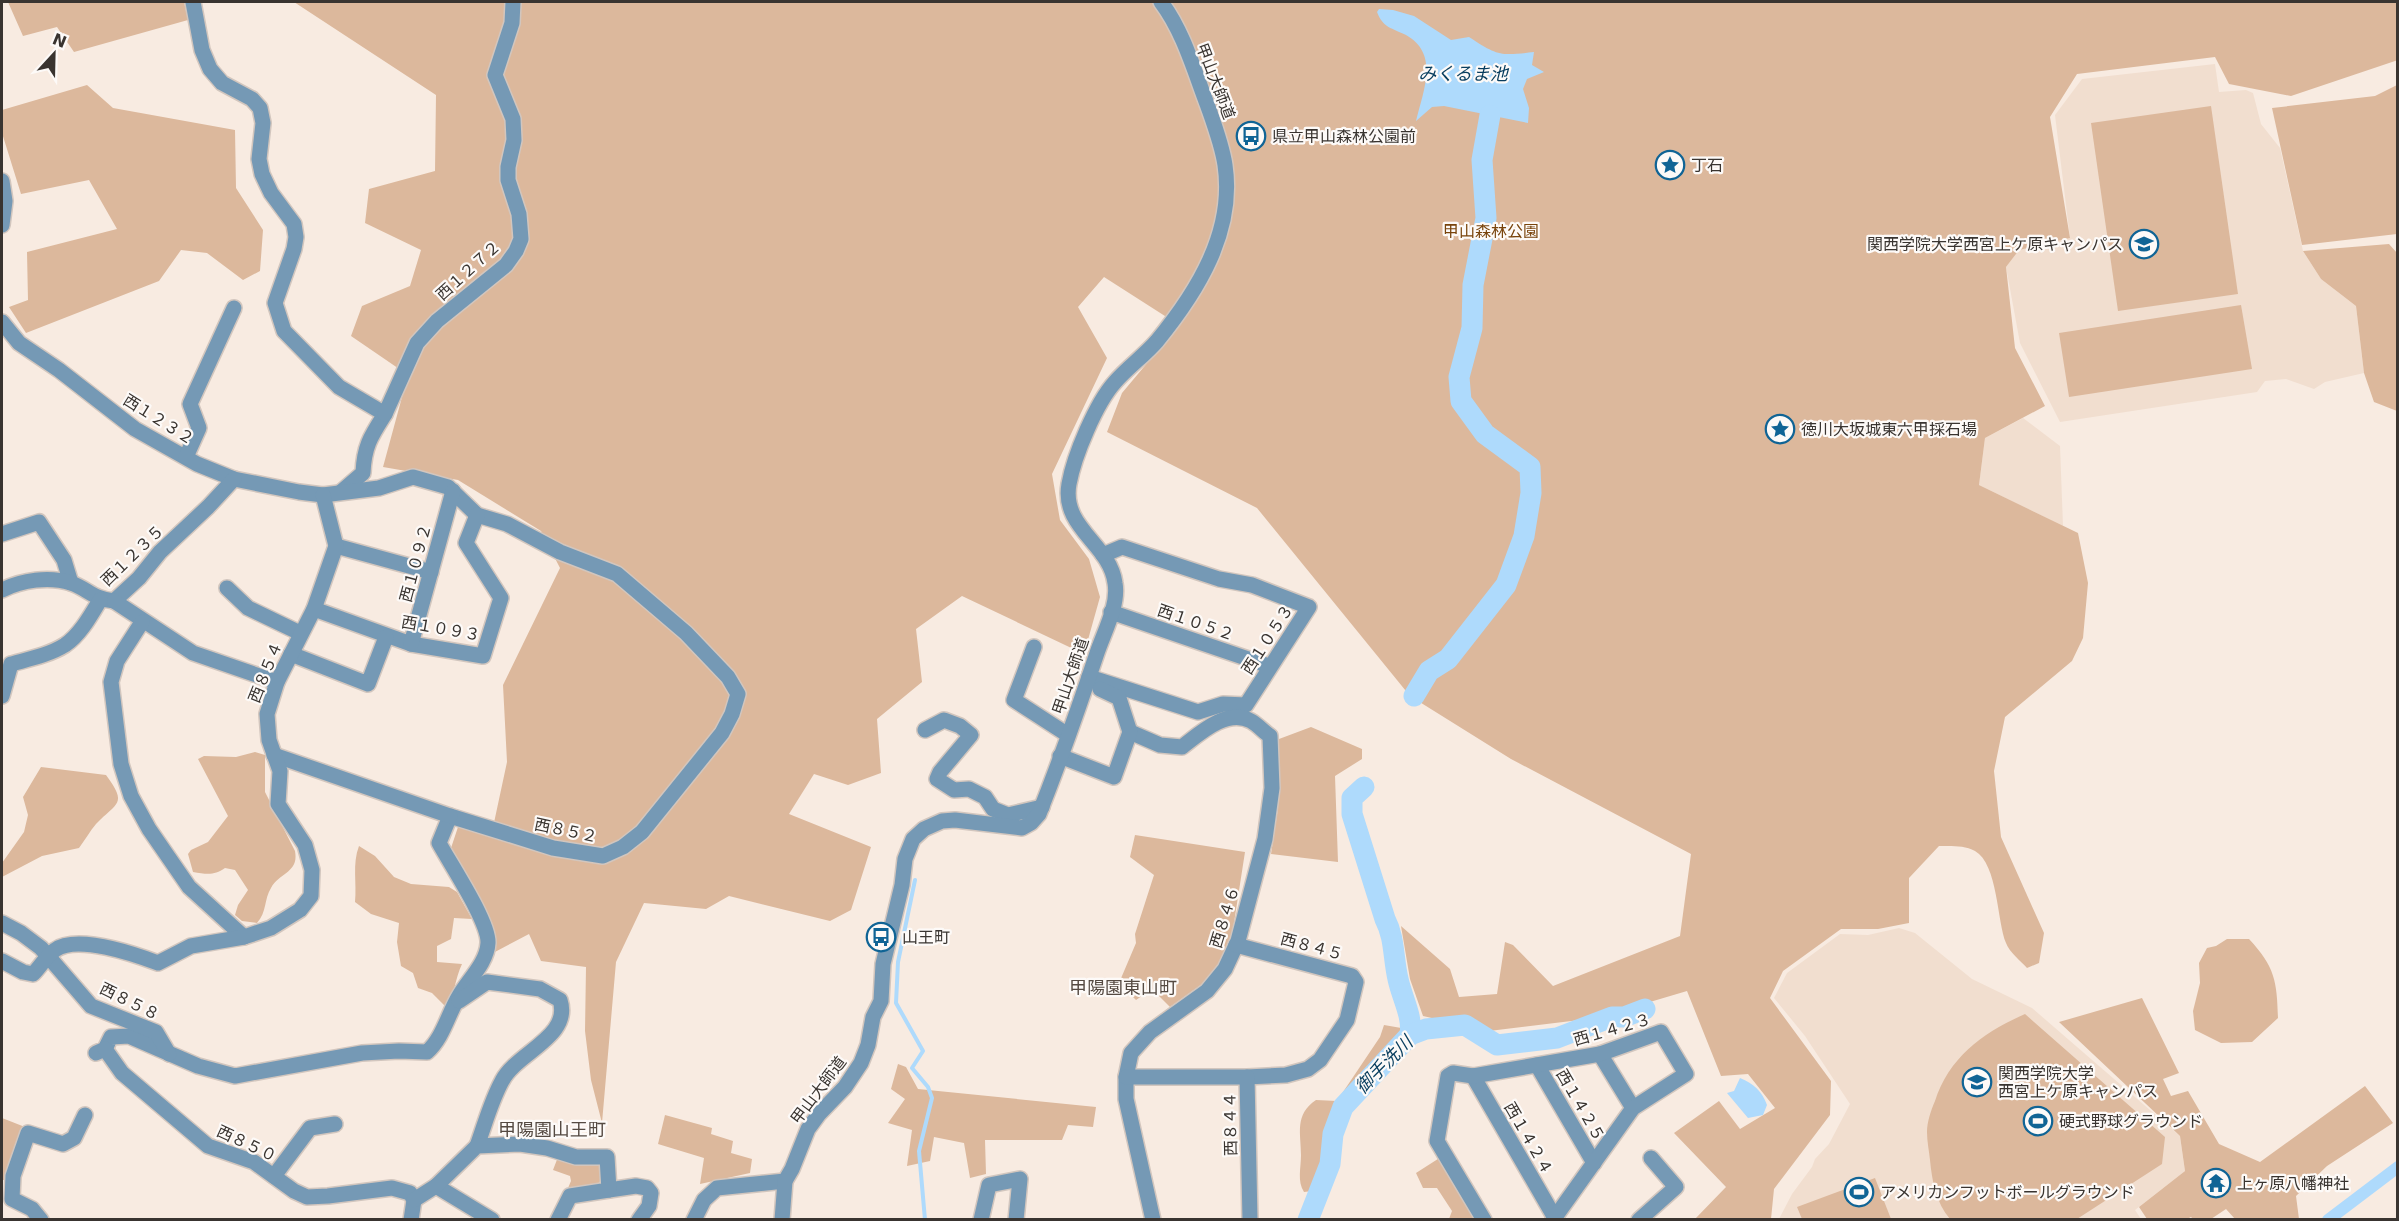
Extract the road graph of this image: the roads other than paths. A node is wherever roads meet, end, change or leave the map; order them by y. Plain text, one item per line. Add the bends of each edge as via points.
1 (193, 2) edge
2 (513, 2) edge
3 (1161, 2) edge
4 (2, 181) edge
5 (2, 225) edge
6 (234, 308) dead end
7 (2, 321) edge
8 (385, 414) junction
9 (186, 457) junction
10 (234, 478) junction
11 (453, 491) junction
12 (341, 492) junction
13 (323, 495) junction
14 (477, 515) junction
15 (2, 534) edge
16 (336, 546) junction
17 (1103, 555) junction
18 (431, 572) junction
19 (70, 583) junction
20 (227, 588) dead end
21 (2, 590) edge
22 (107, 601) junction
23 (314, 609) junction
24 (1111, 612) junction
25 (142, 622) junction
26 (300, 633) junction
27 (386, 637) junction
28 (411, 644) junction
29 (1034, 647) dead end
30 (291, 654) junction
31 (1269, 666) junction
32 (277, 682) junction
33 (1087, 682) junction
34 (2, 696) edge
35 (925, 730) dead end
36 (1130, 732) junction
37 (1068, 735) junction
38 (274, 754) junction
39 (1060, 756) junction
40 (1042, 807) junction
41 (450, 816) junction
42 (2, 923) edge
43 (244, 937) junction
44 (1236, 945) junction
45 (48, 956) junction
46 (2, 961) edge
47 (454, 1005) junction
48 (169, 1054) junction
49 (1600, 1054) junction
50 (1537, 1065) junction
51 (1473, 1076) junction
52 (1126, 1077) junction
53 (1247, 1077) junction
54 (1633, 1108) junction
55 (85, 1115) dead end
56 (335, 1124) dead end
57 (477, 1146) junction
58 (1651, 1158) dead end
59 (1594, 1163) junction
60 (274, 1176) junction
61 (785, 1181) junction
62 (436, 1186) junction
63 (609, 1190) junction
64 (414, 1200) junction
65 (1554, 1219) edge
66 (41, 1220) edge
67 (411, 1220) edge
68 (492, 1220) edge
69 (558, 1220) edge
70 (639, 1220) edge
71 (694, 1220) edge
72 (782, 1220) edge
73 (981, 1220) edge
74 (1016, 1220) edge
75 (1153, 1220) edge
76 (1250, 1220) edge
77 (1484, 1220) edge
78 (1639, 1220) edge

1 - 8 street via 202,50 210,69 222,83 252,99 260,108 262,174 294,224 294,249 274,303 284,331 339,387
2 - 8 street, 西１２７２ via 512,23 495,75 513,119 508,180 519,214 521,239 506,265 437,321 417,344
3 - 17 street, 甲山大師道 via 1190,58 1213,120 1226,165 1225,211 1207,268 1156,342 1105,394 1074,465 1068,486 1070,508 1078,526
4 - 5 street
6 - 9 street via 190,404 199,428
7 - 9 street, 西１２３２ via 18,343 59,369 135,429
8 - 12 street, 西１２７２ via 363,454 363,473
9 - 10 street, 西１２３２
10 - 13 street, 西１２３２
10 - 22 street, 西１２３５ via 139,578
11 - 12 street, 西８５２ via 413,477 379,488
11 - 14 street, 西８５２
11 - 18 street, 西１０９２
12 - 13 street, 西１２３２
13 - 16 street
14 - 28 street, 西１０９３ via 466,543 501,598 483,656
14 - 41 street, 西８５２ via 507,524 560,552 617,574 686,633 728,677 738,694 722,733 642,832 623,848 603,856 554,848
15 - 19 street via 39,522 64,560
16 - 18 street
16 - 23 street, 西８５４
17 - 24 street, 甲山大師道 via 1116,584
17 - 31 street, 西１０５３ via 1122,547 1219,579 1252,585 1309,607
18 - 28 street, 西１０９２
19 - 21 street, 西１２３５ via 36,580 15,583
19 - 22 street, 西１２３５
20 - 26 street via 248,608
22 - 25 street
22 - 34 street via 66,644 10,664
23 - 26 street, 西８５４
23 - 27 street, 西１０９３
24 - 31 street, 西１０５２
24 - 33 street, 甲山大師道
25 - 32 street via 193,653
25 - 43 street via 117,661 111,682 121,764 131,796 189,886
26 - 30 street, 西８５４
27 - 28 street, 西１０９３
27 - 30 street via 368,684
29 - 37 street via 1014,700
30 - 32 street, 西８５４
31 - 33 street, 西１０５３ via 1246,705 1223,704 1198,712
32 - 38 street, 西８５４ via 267,714
33 - 36 street via 1119,698
33 - 37 street, 甲山大師道
35 - 40 street via 944,720 971,735 937,779 954,790 969,789 985,797 993,809 1008,815
36 - 39 street via 1114,777
36 - 44 street, 西８４６ via 1160,745 1182,747 1214,722 1231,719 1250,720 1270,736 1272,788 1264,839
37 - 39 street, 甲山大師道
38 - 41 street
38 - 43 street, 西８５４ via 280,771 278,804 305,845 312,870 311,896 300,910 271,928
39 - 40 street, 甲山大師道
40 - 61 street, 甲山大師道 via 1031,823 1022,828 942,820 913,839 905,859 883,964 881,1001 873,1017 868,1045 845,1087 808,1129
41 - 47 street via 439,843 483,921 488,943 482,961
42 - 45 street, 西８５８
43 - 45 street, 西８５４ via 191,946 158,963 123,950 79,942 56,948
44 - 52 street, 西８４６ via 1225,969 1207,991 1150,1032 1131,1053
44 - 53 street, 西８４５ via 1352,976 1356,982 1347,1020 1320,1060 1308,1070 1286,1076
45 - 46 street, 西８５４ via 33,974
45 - 48 street, 西８５８ via 91,1006 156,1032
47 - 48 street via 435,1045 427,1052 362,1053 235,1076
47 - 57 street via 487,982 540,989 560,1000 564,1011 560,1024 503,1078
48 - 60 street, 西８５０ via 129,1036 111,1037 101,1051 208,1146 254,1162
49 - 50 street, 西１４２３
49 - 54 street
49 - 54 street, 西１４２３ via 1661,1032 1686,1074
50 - 51 street, 西１４２３
50 - 59 street, 西１４２５
51 - 65 street, 西１４２４
51 - 77 street, 西１４２３ via 1448,1076 1437,1141
52 - 53 street, 西８４４
52 - 75 street, 西８４６ via 1126,1099
53 - 76 street, 西８４４
54 - 59 street, 西１４２３
55 - 66 street via 74,1138 63,1144 28,1132 13,1176 12,1198 32,1209
56 - 60 street via 310,1128
57 - 62 street
57 - 63 street via 520,1144 576,1157 607,1157
58 - 78 street via 1676,1186
59 - 65 street, 西１４２３
60 - 64 street, 西８５０ via 307,1197 392,1188 410,1193
61 - 71 street via 717,1188 704,1200
61 - 72 street
62 - 64 street
62 - 68 street
63 - 69 street via 570,1196
63 - 70 street via 647,1188 651,1193 649,1206
64 - 67 street
73 - 74 street via 989,1185 1020,1179

